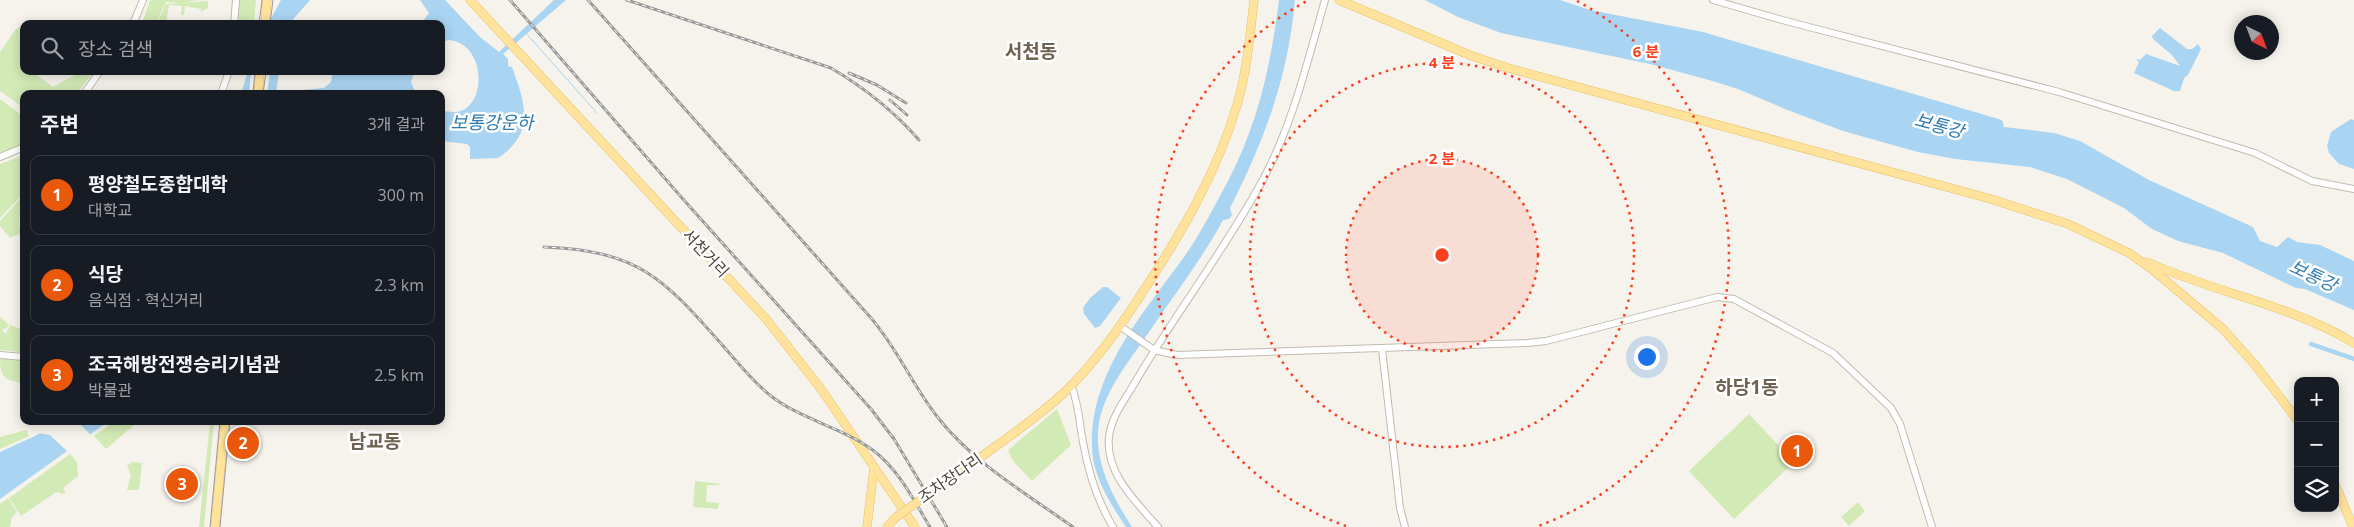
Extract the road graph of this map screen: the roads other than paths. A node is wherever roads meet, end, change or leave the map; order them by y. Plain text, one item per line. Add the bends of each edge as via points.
1 (143, 0) edge
2 (236, 0) edge
3 (267, 0) edge
4 (470, 0) edge
5 (1254, 0) edge
6 (1324, 0) edge
7 (1339, 0) edge
8 (1713, 0) edge
9 (135, 20) edge
10 (234, 20) edge
11 (265, 20) edge
12 (97, 75) edge
13 (228, 75) edge
14 (260, 75) edge
15 (87, 90) edge
16 (222, 90) edge
17 (258, 90) edge
18 (20, 149) edge
19 (0, 157) edge
20 (2354, 189) edge
21 (2129, 253) junction
22 (1123, 329) junction
23 (2354, 343) edge
24 (1382, 349) junction
25 (1154, 350) junction
26 (0, 355) edge
27 (20, 357) edge
28 (1072, 385) junction
29 (2294, 417) edge
30 (225, 425) edge
31 (874, 468) junction
32 (2339, 494) edge
33 (215, 527) edge
34 (867, 527) edge
35 (887, 527) edge
36 (915, 527) edge
37 (1113, 527) edge
38 (1158, 527) edge
39 (1405, 527) edge
40 (1932, 527) edge
41 (2353, 527) edge

1 - 9 street
2 - 10 street
3 - 11 main road
4 - 31 main road, 서천거리 via 767,320 821,389
5 - 22 main road, 조차장다리 via 1247,63 1238,104 1209,181
6 - 25 street via 1296,99 1271,165 1236,226
7 - 21 main road via 1508,68 2030,210
8 - 20 street via 2059,92 2250,152 2312,181
12 - 15 street
13 - 16 street
14 - 17 main road
18 - 19 street
21 - 23 main road via 2194,282 2283,309
21 - 29 main road via 2223,329
22 - 25 street
22 - 28 main road, 조차장다리
24 - 25 street via 1177,355
24 - 39 street via 1400,508
24 - 40 street via 1538,343 1717,297 1734,299 1833,353 1891,408 1900,424
25 - 38 street via 1112,422 1109,438 1118,478
26 - 27 street
28 - 35 main road, 조차장다리, bridge via 1036,416
28 - 37 street via 1088,464 1103,509
30 - 33 main road
31 - 34 main road
31 - 36 main road, 서천거리
32 - 41 main road

